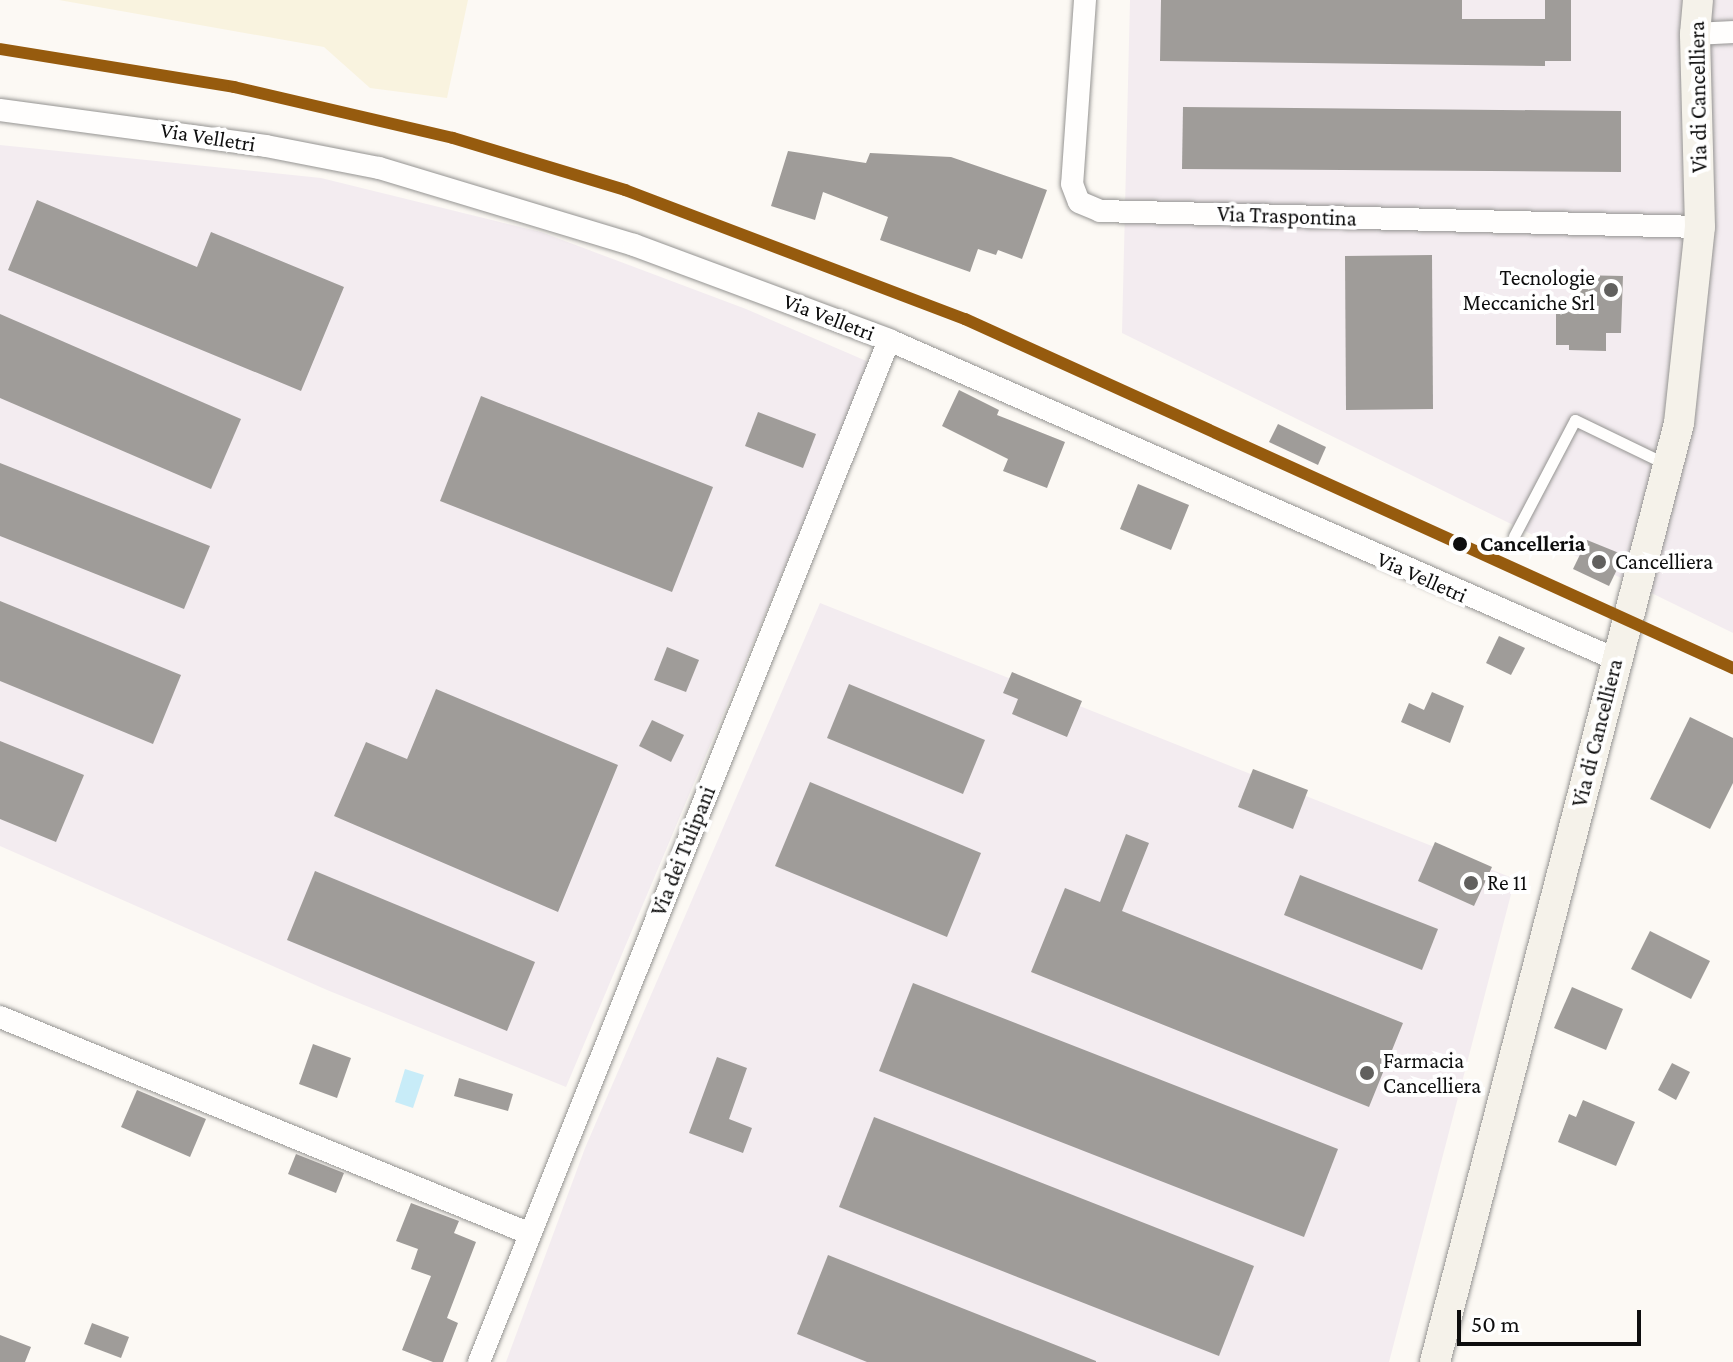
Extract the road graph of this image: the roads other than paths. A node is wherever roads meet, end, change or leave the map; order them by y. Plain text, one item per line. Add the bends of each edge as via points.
1 (1085, 0) edge
2 (1698, 0) edge
3 (1733, 32) edge
4 (1695, 34) junction
5 (0, 110) edge
6 (1700, 227) junction
7 (889, 340) junction
8 (1670, 466) junction
9 (1514, 536) dead end
10 (1615, 659) junction
11 (0, 1017) edge
12 (528, 1233) junction
13 (479, 1362) edge
14 (1435, 1362) edge

1 - 6 street, Via Traspontina via 1072,184 1079,202 1100,211
2 - 4 street, Via di Cancelliera
3 - 4 street
4 - 6 street, Via di Cancelliera
5 - 7 street, Via Velletri via 266,146 379,168 634,245
6 - 8 street, Via di Cancelliera
7 - 10 street, Via Velletri
7 - 12 street, Via dei Tulipani
8 - 9 lane via 1575,420
8 - 10 street, Via di Cancelliera
10 - 14 street, Via di Cancelliera
11 - 12 street
12 - 13 street, Via dei Tulipani

